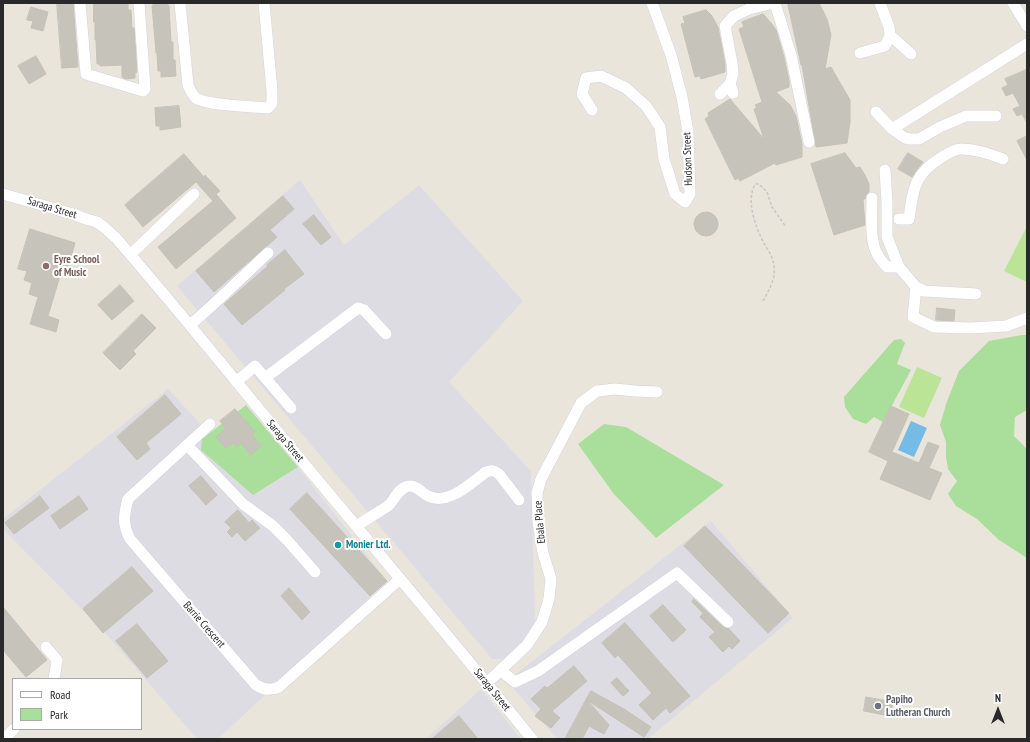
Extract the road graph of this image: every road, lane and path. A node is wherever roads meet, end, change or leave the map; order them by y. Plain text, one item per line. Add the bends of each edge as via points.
1 (80, 3) edge
2 (139, 3) edge
3 (180, 3) edge
4 (264, 3) edge
5 (652, 3) edge
6 (775, 3) edge
7 (880, 3) edge
8 (1014, 3) edge
9 (1027, 26) edge
10 (890, 35) junction
11 (1027, 44) edge
12 (860, 53) dead end
13 (911, 54) dead end
14 (720, 94) dead end
15 (592, 110) dead end
16 (876, 112) dead end
17 (996, 116) dead end
18 (892, 129) junction
19 (809, 142) dead end
20 (1003, 159) dead end
21 (885, 170) dead end
22 (3, 194) edge
23 (194, 194) dead end
24 (872, 198) dead end
25 (899, 219) dead end
26 (786, 227) dead end
27 (268, 253) dead end
28 (131, 254) junction
29 (899, 267) junction
30 (916, 287) junction
31 (976, 294) dead end
32 (763, 301) dead end
33 (1027, 318) edge
34 (190, 325) junction
35 (386, 334) dead end
36 (265, 378) junction
37 (236, 382) junction
38 (657, 392) dead end
39 (291, 408) dead end
40 (210, 424) dead end
41 (187, 445) junction
42 (519, 500) dead end
43 (356, 526) junction
44 (315, 572) dead end
45 (400, 579) junction
46 (728, 622) dead end
47 (46, 647) dead end
48 (500, 670) junction
49 (54, 678) edge
50 (487, 683) junction
51 (13, 730) edge
52 (4, 739) edge
53 (532, 739) edge

1 - 2 street via 86,74 143,92 145,90
3 - 4 street via 188,85 197,100 268,108 272,104 272,91
5 - 15 street, Hudson Street via 671,55 688,132 690,194 685,202 675,194 664,158 660,127 646,106 626,88 601,76 586,78 582,94
6 - 14 street via 749,9 734,16 725,26 732,63 732,88
6 - 19 street via 791,55
7 - 10 street
8 - 9 street
10 - 12 street via 885,46
10 - 13 street
11 - 18 street
16 - 18 street
17 - 18 street via 966,116 940,127 919,140 905,138
20 - 25 street via 978,150 956,150 946,154 926,169 915,184 909,219
21 - 29 street via 887,237
22 - 28 street, Saraga Street via 97,222
23 - 28 street
24 - 29 street via 874,246 887,267
26 - 32 path via 772,206 767,192 759,184 755,184 751,194 753,218 774,266 774,278
27 - 34 street
28 - 34 street, Saraga Street
29 - 30 street
30 - 31 street via 924,291
30 - 33 street via 913,317 934,327 1006,326
34 - 37 street, Saraga Street
35 - 36 street via 364,310 358,308
36 - 37 street via 255,366
36 - 39 street
37 - 43 street, Saraga Street
38 - 48 street, Ebala Place via 615,389 597,392 581,403 541,479 537,493 543,553 551,579 549,599 542,622 527,645
40 - 41 street, Barrie Crescent
41 - 44 street via 243,504 273,526
41 - 45 street, Barrie Crescent via 128,499 124,518 126,530 130,539 256,685 267,690 279,687
42 - 43 street via 499,474 489,471 463,490 444,498 432,498 412,486 406,487 388,507
43 - 45 street, Saraga Street
45 - 50 street, Saraga Street
46 - 48 street via 677,573 538,671 515,682
47 - 49 street via 57,660
48 - 50 street, Ebala Place
50 - 53 street, Saraga Street
51 - 52 street

